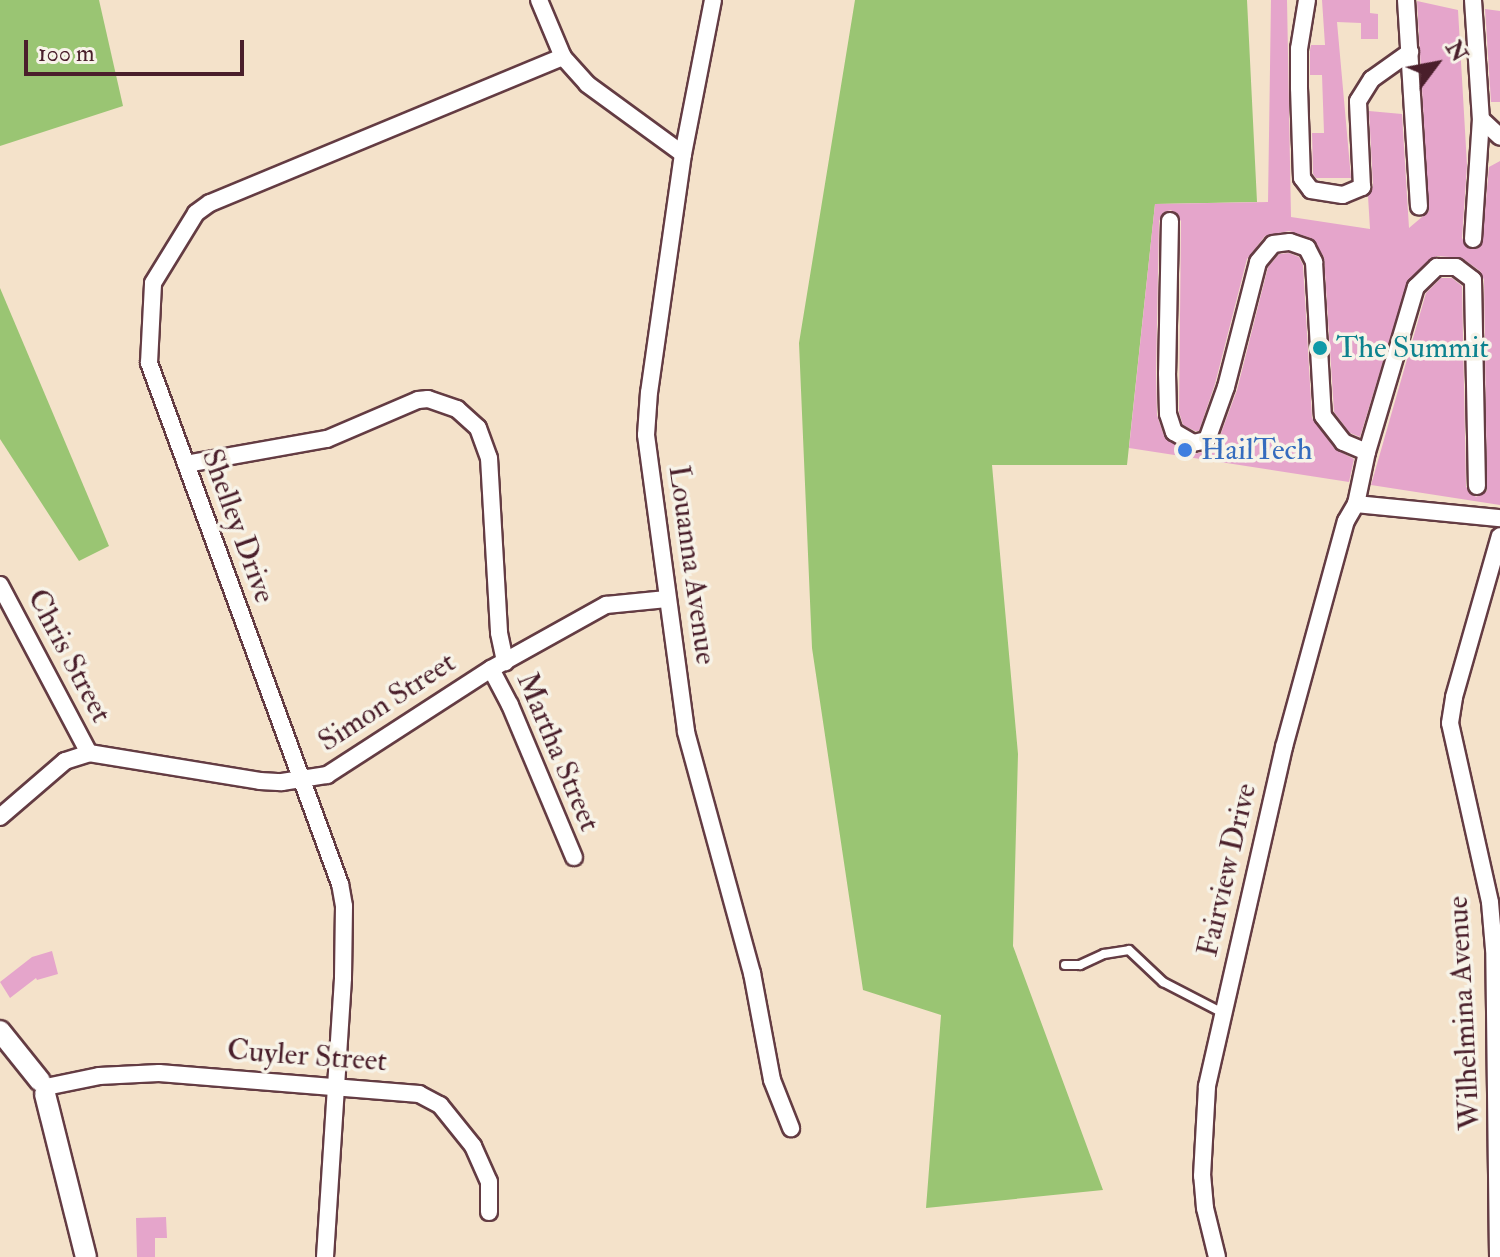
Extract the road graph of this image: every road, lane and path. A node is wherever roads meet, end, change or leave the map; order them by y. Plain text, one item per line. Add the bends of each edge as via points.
1 (539, 0) edge
2 (713, 0) edge
3 (1307, 0) edge
4 (1406, 0) edge
5 (1473, 0) edge
6 (1410, 52) junction
7 (563, 57) junction
8 (1481, 119) junction
9 (1500, 137) edge
10 (683, 154) junction
11 (1419, 207) dead end
12 (1170, 221) dead end
13 (1473, 239) dead end
14 (1367, 452) junction
15 (186, 464) junction
16 (1477, 486) dead end
17 (1356, 504) junction
18 (1500, 518) edge
19 (1500, 536) edge
20 (0, 585) edge
21 (667, 599) junction
22 (498, 665) junction
23 (89, 753) junction
24 (302, 780) junction
25 (0, 817) edge
26 (574, 857) dead end
27 (1065, 965) dead end
28 (1223, 1013) junction
29 (0, 1031) edge
30 (0, 1047) edge
31 (335, 1087) junction
32 (40, 1089) junction
33 (791, 1128) dead end
34 (50, 1132) junction
35 (489, 1212) dead end
36 (75, 1257) edge
37 (86, 1257) edge
38 (325, 1257) edge
39 (1217, 1257) edge
40 (1498, 1257) edge

1 - 7 street
2 - 10 street, Louanna Avenue
3 - 6 street via 1299,88 1302,178 1311,190 1343,195 1362,187 1358,101 1372,79
4 - 6 street
5 - 8 street
6 - 11 street
7 - 10 street via 587,84
7 - 15 street, Shelley Drive via 196,213 154,277 148,337 149,363
8 - 9 street
8 - 13 street
10 - 21 street, Louanna Avenue via 646,411
12 - 14 street via 1167,373 1174,432 1193,443 1207,440 1258,262 1273,244 1290,242 1307,248 1314,262 1323,416 1343,442
14 - 16 street, Fairview Drive via 1416,287 1437,267 1456,267 1467,271 1476,295
14 - 17 street, Fairview Drive
15 - 22 street, Martha Street via 327,439 418,400 457,409 478,428 489,458
15 - 24 street, Shelley Drive
17 - 18 street
17 - 28 street, Fairview Drive via 1346,521 1316,624
19 - 40 street, Wilhelmina Avenue via 1450,723 1490,902
20 - 23 street, Chris Street
21 - 22 street, Simon Street via 606,605
21 - 33 street, Louanna Avenue via 686,732 752,973 772,1080
22 - 24 street, Simon Street via 327,775
22 - 26 street, Martha Street
23 - 24 street, Simon Street via 260,781
23 - 25 street via 65,761
24 - 31 street, Shelley Drive via 344,906
27 - 28 lane via 1129,950 1163,982
28 - 39 street, Fairview Drive via 1207,1086 1202,1176
29 - 32 street
30 - 32 street
31 - 32 street, Cuyler Street via 159,1073 99,1076
31 - 35 street, Cuyler Street via 419,1094 440,1105 455,1119 485,1168
31 - 38 street, Shelley Drive
32 - 34 street
34 - 36 street
34 - 37 street

